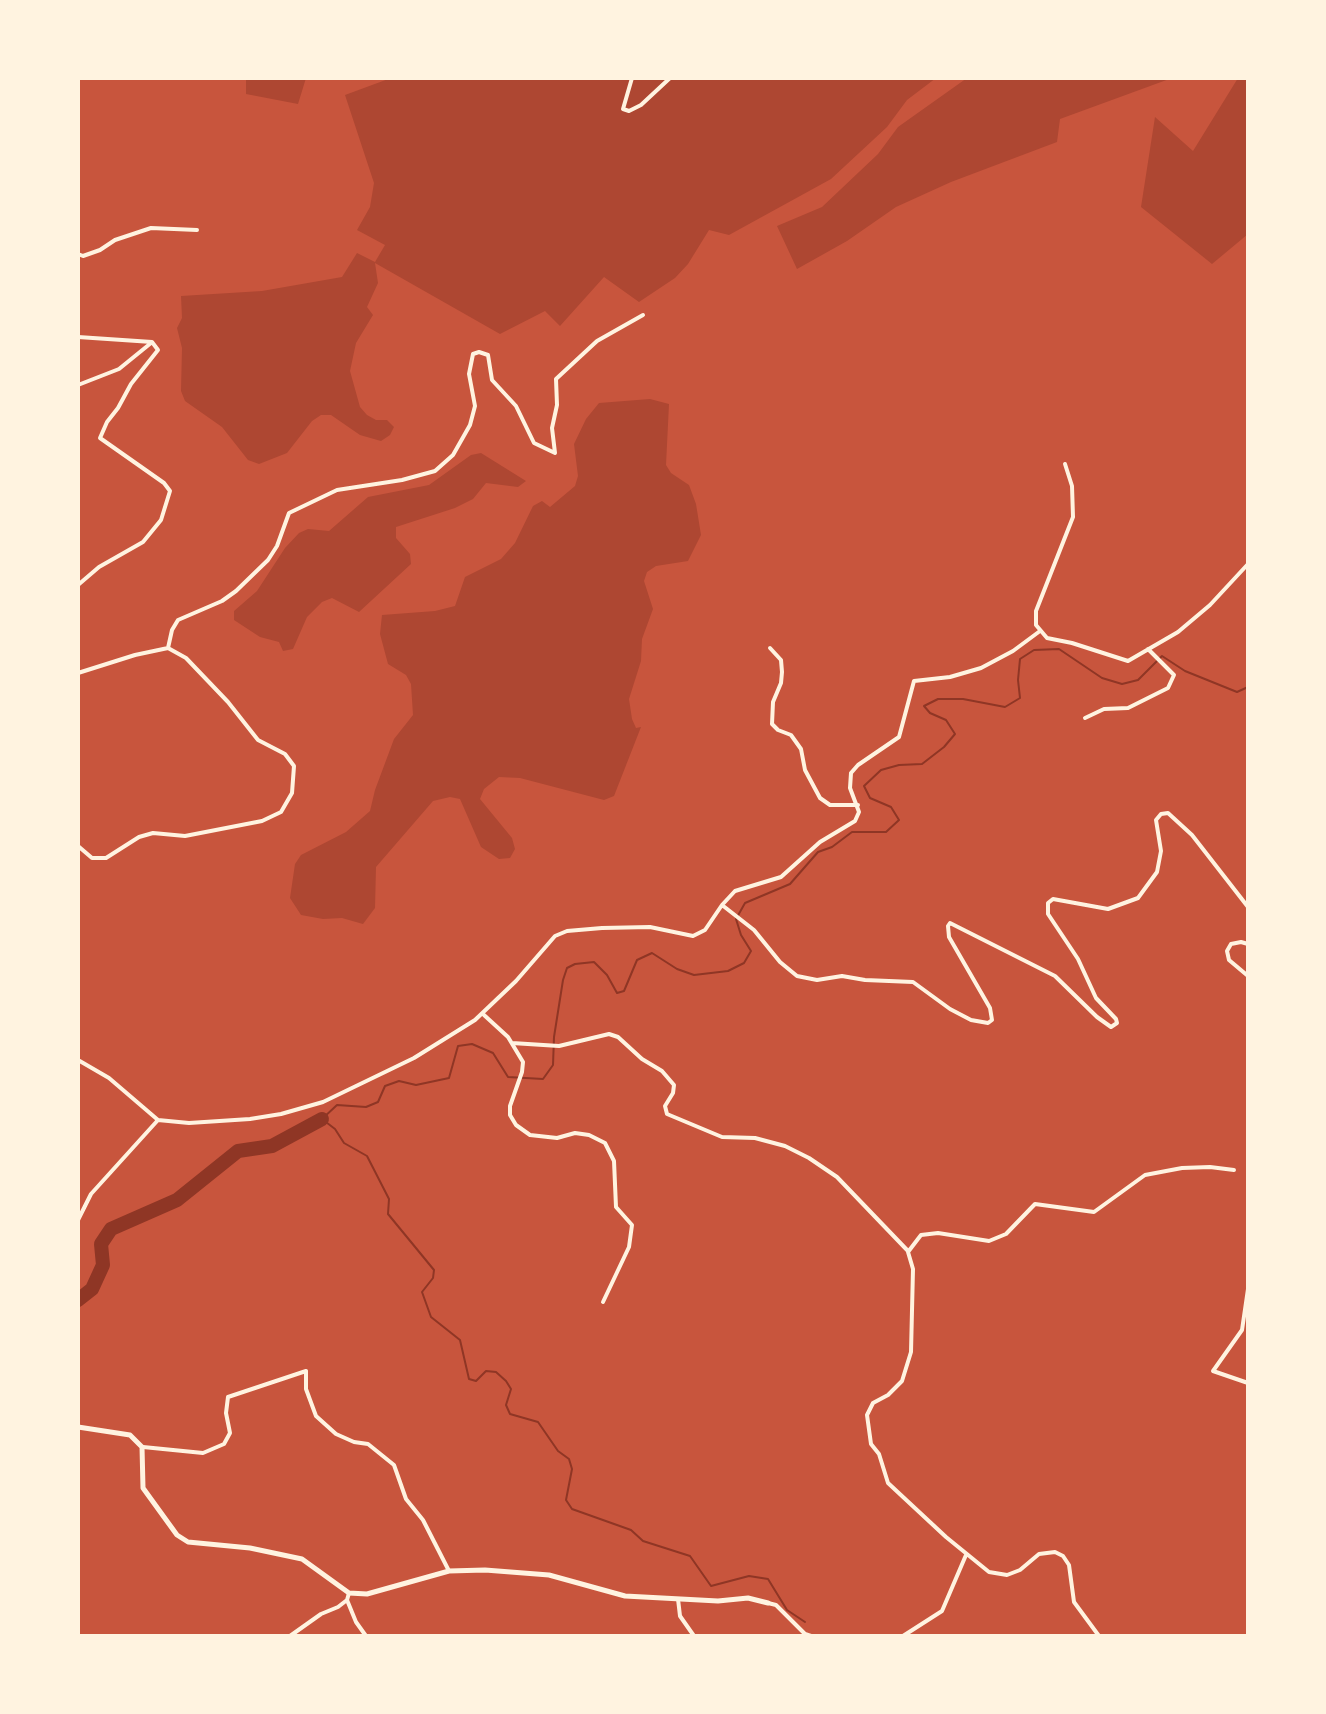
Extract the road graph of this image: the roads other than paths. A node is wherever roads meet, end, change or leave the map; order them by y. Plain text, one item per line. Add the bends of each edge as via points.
1 (632, 78) edge
2 (670, 78) edge
3 (197, 230) dead end
4 (78, 254) edge
5 (643, 315) dead end
6 (78, 337) edge
7 (152, 342) junction
8 (78, 385) edge
9 (1065, 464) dead end
10 (1248, 564) edge
11 (78, 585) edge
12 (1040, 631) junction
13 (168, 648) junction
14 (770, 648) dead end
15 (1148, 649) junction
16 (78, 673) edge
17 (1085, 718) dead end
18 (858, 805) junction
19 (78, 846) edge
20 (722, 905) junction
21 (1248, 907) edge
22 (1248, 944) edge
23 (1248, 976) edge
24 (483, 1014) junction
25 (512, 1043) junction
26 (78, 1060) edge
27 (158, 1120) junction
28 (1234, 1170) dead end
29 (78, 1220) edge
30 (908, 1252) junction
31 (1248, 1289) edge
32 (603, 1302) dead end
33 (1248, 1383) edge
34 (78, 1427) edge
35 (142, 1447) junction
36 (966, 1555) junction
37 (449, 1571) junction
38 (348, 1596) junction
39 (678, 1599) junction
40 (768, 1603) joint
41 (290, 1636) edge
42 (366, 1636) edge
43 (694, 1636) edge
44 (811, 1636) edge
45 (903, 1636) edge
46 (1099, 1636) edge

1 - 2 street via 623,109 629,111
3 - 4 street via 151,228
5 - 13 street via 597,341 556,379 555,453 534,443 516,406 492,380 488,355 473,354 469,374 475,406 453,455 435,471 337,490 289,513 268,560 222,601 178,620
6 - 7 street
7 - 8 street via 119,369
7 - 11 street via 158,350 100,438 170,491 161,520 143,542
9 - 12 street via 1073,517 1036,611
10 - 15 street via 1210,605
12 - 15 street via 1047,638 1128,661
12 - 18 street via 981,668 914,681 899,737 851,773 850,788
13 - 16 street
13 - 19 street via 186,658 258,740 285,754 294,766 292,793 281,812 262,821 185,836 153,833 106,858 92,858
14 - 18 street via 781,660 782,672 772,724 791,735 801,749 820,798 830,805
15 - 17 street via 1174,675 1168,688 1128,708 1104,709
18 - 20 street via 855,821 820,842 781,877 735,891
20 - 21 street via 797,976 913,982 950,1009 988,1023 990,1008 949,937 950,923 1055,976 1111,1027 1116,1019 1096,998 1048,914 1048,903 1053,899 1108,909 1138,898 1157,872 1161,851 1156,820 1168,813 1192,835
20 - 24 street via 705,930 693,936 650,927 555,936
22 - 23 street via 1231,944 1227,951 1229,960
24 - 25 street
24 - 27 street via 414,1058 323,1102 250,1119
25 - 30 street via 559,1046 609,1034 618,1037 674,1085 667,1114 722,1137 755,1138 809,1158 837,1177
25 - 32 street via 523,1062 510,1106 516,1125 530,1135 589,1135 605,1143 614,1161 616,1207 632,1225 629,1247
26 - 27 street via 109,1078
27 - 29 street via 91,1194
28 - 30 street via 1182,1168 1145,1175 1094,1212 1035,1204 1006,1234 989,1241 921,1235
30 - 36 street via 913,1269 911,1352 902,1381 873,1403 867,1415 871,1444 888,1483
31 - 33 street via 1242,1330 1213,1371
34 - 35 street via 130,1435
35 - 37 street via 203,1453 224,1444 230,1433 228,1397 306,1371 316,1416 336,1434 368,1444 394,1465 406,1499
35 - 38 street via 143,1488 177,1535 188,1542 302,1559
36 - 45 street via 942,1611
36 - 46 street via 989,1572 1007,1575 1039,1554 1063,1556 1074,1602
37 - 38 street
37 - 39 street via 549,1575 625,1596
38 - 41 street
38 - 42 street
39 - 40 street via 748,1598
39 - 43 street via 680,1616
40 - 44 street

